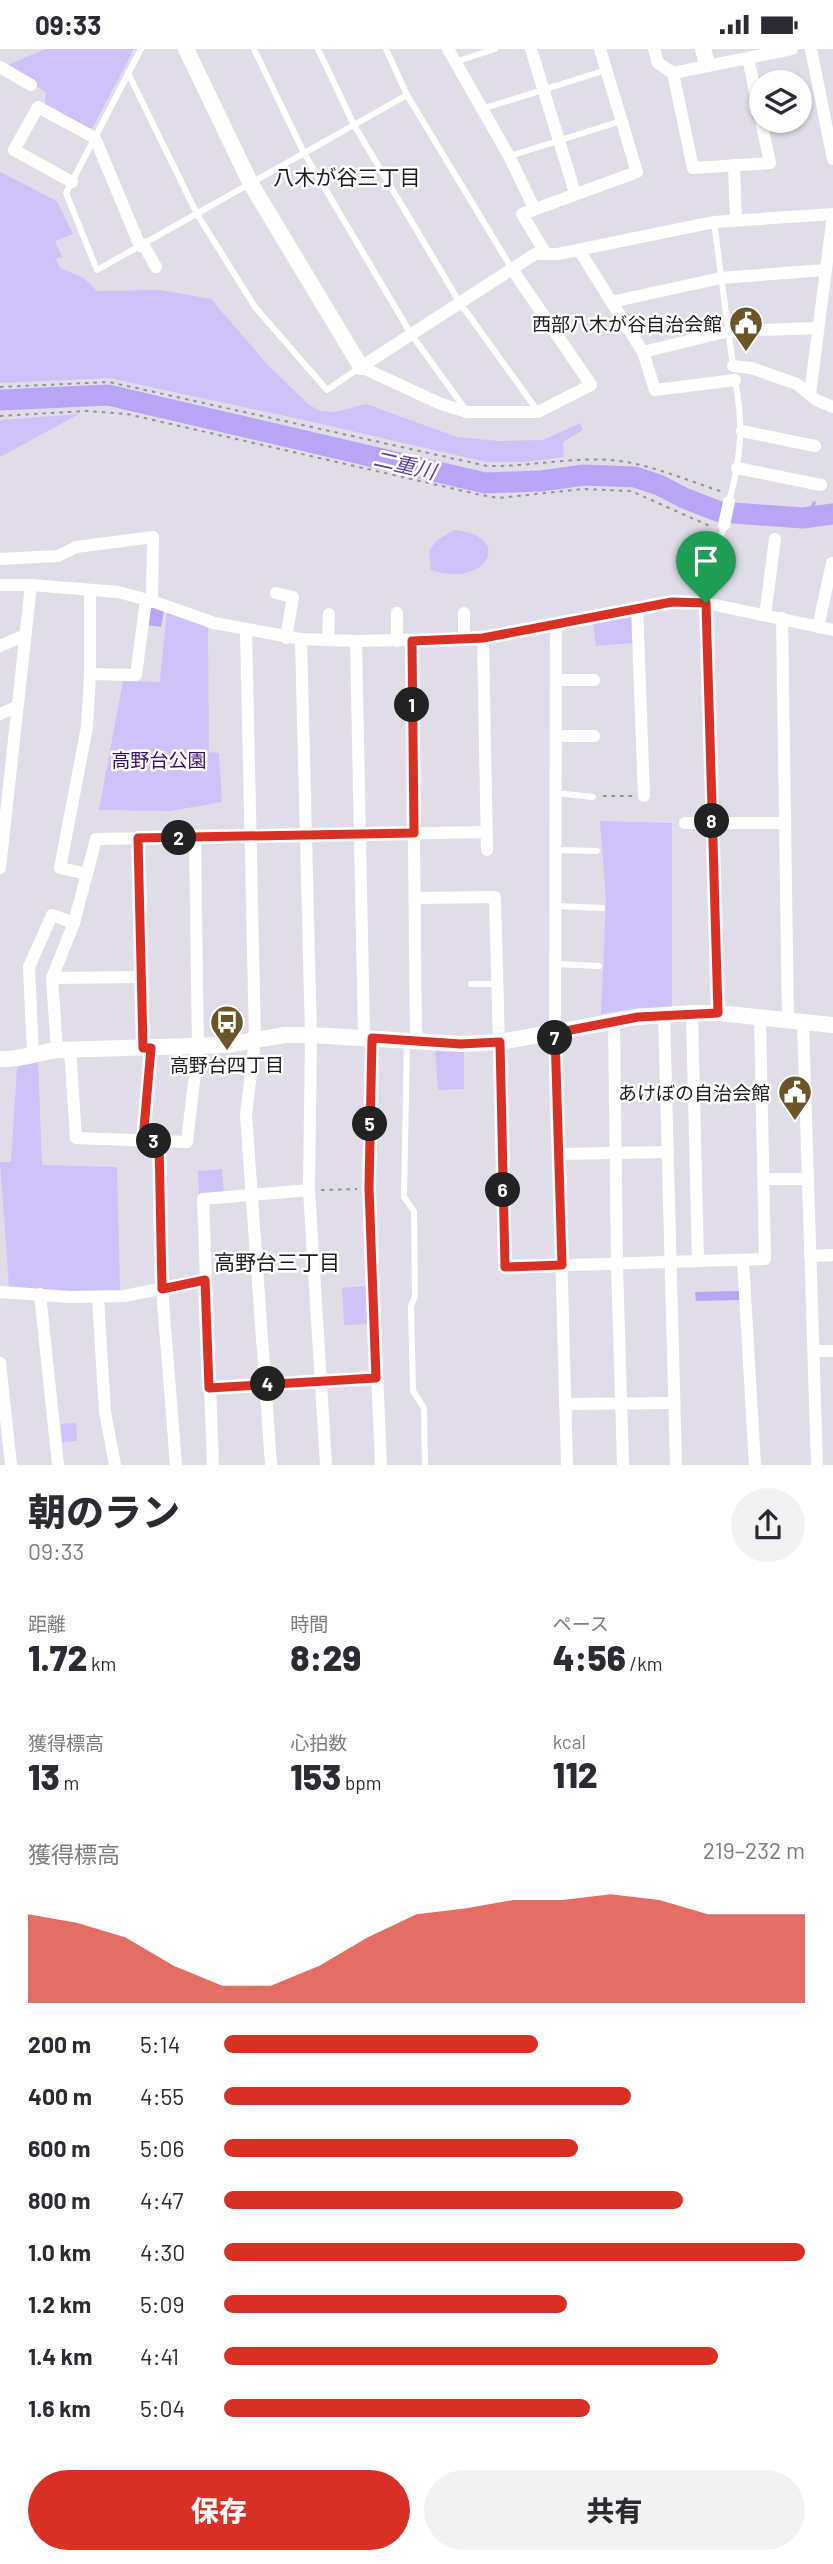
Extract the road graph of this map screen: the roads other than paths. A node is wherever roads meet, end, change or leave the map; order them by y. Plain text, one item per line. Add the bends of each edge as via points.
1 (141, 49) edge
2 (186, 49) edge
3 (254, 49) edge
4 (318, 49) edge
5 (386, 49) edge
6 (448, 49) edge
7 (495, 49) edge
8 (531, 49) edge
9 (600, 49) edge
10 (654, 49) edge
11 (792, 49) edge
12 (811, 49) edge
13 (705, 57) edge
14 (748, 58) junction
15 (455, 62) junction
16 (0, 67) edge
17 (606, 70) junction
18 (128, 73) junction
19 (673, 73) junction
20 (31, 85) dead end
21 (544, 89) junction
22 (407, 95) junction
23 (482, 109) junction
24 (621, 121) junction
25 (354, 125) junction
26 (94, 138) junction
27 (559, 141) junction
28 (304, 153) junction
29 (509, 156) junction
30 (833, 159) edge
31 (734, 165) junction
32 (72, 181) junction
33 (251, 184) junction
34 (575, 193) junction
35 (534, 208) junction
36 (197, 214) junction
37 (833, 215) edge
38 (736, 219) junction
39 (714, 222) junction
40 (141, 245) junction
41 (579, 250) junction
42 (546, 254) junction
43 (156, 267) dead end
44 (512, 269) junction
45 (825, 270) junction
46 (722, 278) junction
47 (611, 302) junction
48 (460, 303) junction
49 (818, 328) junction
50 (729, 331) junction
51 (411, 334) junction
52 (643, 352) junction
53 (361, 367) junction
54 (734, 373) junction
55 (810, 394) junction
56 (833, 407) edge
57 (467, 412) junction
58 (538, 412) junction
59 (742, 431) junction
60 (815, 446) dead end
61 (737, 468) junction
62 (821, 485) dead end
63 (730, 498) joint
64 (723, 529) joint
65 (775, 539) dead end
66 (0, 559) edge
67 (832, 563) edge
68 (0, 585) edge
69 (31, 585) junction
70 (90, 590) junction
71 (276, 593) dead end
72 (149, 600) junction
73 (706, 603) junction
74 (637, 607) junction
75 (397, 613) dead end
76 (464, 613) dead end
77 (329, 614) dead end
78 (765, 615) junction
79 (782, 618) junction
80 (556, 626) junction
81 (818, 627) junction
82 (246, 630) junction
83 (833, 630) edge
84 (25, 635) junction
85 (286, 638) junction
86 (483, 638) junction
87 (301, 639) junction
88 (464, 639) junction
89 (328, 640) junction
90 (356, 641) junction
91 (397, 641) junction
92 (412, 641) junction
93 (0, 646) edge
94 (90, 674) junction
95 (556, 680) junction
96 (594, 680) dead end
97 (16, 707) junction
98 (0, 714) edge
99 (556, 736) junction
100 (594, 736) dead end
101 (4, 780) edge
102 (555, 793) junction
103 (643, 796) road end
104 (593, 797) road end
105 (685, 823) dead end
106 (785, 823) junction
107 (713, 824) junction
108 (487, 832) junction
109 (414, 833) junction
110 (360, 834) junction
111 (306, 835) junction
112 (251, 836) junction
113 (194, 837) junction
114 (138, 838) junction
115 (1, 848) edge
116 (487, 850) dead end
117 (555, 850) junction
118 (597, 851) dead end
119 (0, 868) edge
120 (87, 874) junction
121 (416, 898) junction
122 (555, 906) junction
123 (602, 908) dead end
124 (74, 923) junction
125 (555, 964) junction
126 (599, 966) dead end
127 (141, 977) junction
128 (52, 978) junction
129 (471, 984) dead end
130 (498, 984) junction
131 (692, 1013) junction
132 (718, 1013) junction
133 (664, 1014) junction
134 (760, 1018) junction
135 (614, 1021) junction
136 (795, 1022) junction
137 (833, 1025) edge
138 (555, 1033) junction
139 (311, 1035) junction
140 (368, 1037) junction
141 (256, 1040) junction
142 (412, 1040) junction
143 (500, 1042) junction
144 (198, 1047) junction
145 (147, 1048) junction
146 (63, 1050) junction
147 (33, 1053) junction
148 (0, 1059) edge
149 (143, 1140) junction
150 (159, 1142) junction
151 (668, 1152) junction
152 (615, 1153) junction
153 (559, 1154) junction
154 (763, 1179) junction
155 (808, 1179) junction
156 (309, 1190) junction
157 (251, 1195) junction
158 (833, 1255) edge
159 (810, 1256) junction
160 (743, 1260) junction
161 (698, 1261) junction
162 (671, 1262) junction
163 (617, 1264) junction
164 (562, 1265) junction
165 (205, 1280) junction
166 (162, 1289) junction
167 (0, 1292) edge
168 (40, 1294) junction
169 (97, 1298) junction
170 (814, 1351) junction
171 (833, 1351) edge
172 (0, 1363) edge
173 (321, 1381) junction
174 (265, 1384) junction
175 (209, 1388) junction
176 (621, 1403) junction
177 (674, 1403) junction
178 (565, 1404) junction
179 (11, 1465) edge
180 (58, 1465) edge
181 (115, 1465) edge
182 (176, 1465) edge
183 (213, 1465) edge
184 (271, 1465) edge
185 (326, 1465) edge
186 (382, 1465) edge
187 (425, 1465) edge
188 (567, 1465) edge
189 (623, 1465) edge
190 (676, 1465) edge
191 (755, 1465) edge
192 (817, 1465) edge

1 - 18 lane
2 - 33 street
3 - 28 lane
4 - 25 lane
5 - 22 lane
6 - 15 street
7 - 15 lane
8 - 21 street
9 - 17 street
10 - 19 street via 658,63
11 - 14 street
12 - 30 street
13 - 14 street
13 - 19 street
14 - 31 street via 770,163
15 - 23 street
16 - 20 street
17 - 21 lane
17 - 24 street
18 - 26 lane
18 - 36 lane
19 - 31 street via 692,168
21 - 23 lane
21 - 27 street
22 - 25 lane
22 - 44 lane
23 - 29 street
24 - 27 lane
24 - 34 street via 637,171
25 - 28 lane
25 - 48 lane
26 - 32 lane
26 - 32 street via 38,107 14,150
26 - 40 street
27 - 29 lane
27 - 34 street
28 - 33 lane
28 - 51 lane
29 - 35 street
31 - 38 street
32 - 40 lane via 66,194 97,270
33 - 36 lane
33 - 53 street
34 - 35 street
35 - 42 street via 522,214
36 - 40 lane
36 - 53 lane via 255,307 327,390
37 - 38 street
37 - 45 street
38 - 39 street
39 - 41 street
39 - 46 lane
40 - 43 street
41 - 42 street
41 - 47 street
42 - 44 street via 535,254
44 - 48 street
44 - 58 street via 591,385
45 - 46 street
45 - 49 street
46 - 47 street
46 - 50 lane
47 - 52 street
48 - 51 street
48 - 58 lane
49 - 50 street
49 - 55 street
50 - 52 street
50 - 54 lane
51 - 53 street
51 - 57 lane
52 - 54 street via 655,390
53 - 57 street
54 - 55 street via 751,368 797,384
54 - 59 lane
55 - 56 street
57 - 58 street
59 - 60 street
59 - 61 lane
61 - 62 street
61 - 63 lane
63 - 64 street
64 - 73 lane
65 - 78 street
66 - 72 street via 58,556 76,547 153,537
67 - 81 street
68 - 69 street
69 - 70 street
69 - 84 street
70 - 72 street
70 - 94 street
71 - 85 street via 293,597
72 - 82 street
72 - 94 street via 136,675
73 - 74 street
73 - 78 street
73 - 107 street
74 - 80 street
74 - 103 street
75 - 91 street
76 - 88 street
77 - 89 street
78 - 79 street
79 - 81 street
79 - 106 street
80 - 86 street
80 - 95 street
81 - 83 street
82 - 85 street
82 - 112 street
84 - 93 street
84 - 97 street
85 - 87 street
86 - 88 street
86 - 108 street
87 - 89 street
87 - 111 street
88 - 92 street
89 - 90 street
90 - 91 street
90 - 110 street
91 - 92 street
92 - 109 street
94 - 120 street via 87,727 60,868
95 - 96 street
95 - 99 street
97 - 98 street
97 - 101 street
99 - 100 street
99 - 102 street
101 - 115 street
102 - 104 lane
102 - 117 street
105 - 107 street
106 - 107 street
106 - 136 street
107 - 132 street
108 - 109 street
108 - 116 street
109 - 110 street
109 - 121 street
110 - 111 street
110 - 140 street
111 - 112 street
111 - 139 street
112 - 113 street
112 - 141 street
113 - 114 street
113 - 144 street
114 - 120 street via 96,839
114 - 127 street
115 - 119 street
117 - 118 lane
117 - 122 street
120 - 124 street
121 - 130 street via 495,897
121 - 142 street
122 - 123 lane
122 - 125 street
124 - 128 street
124 - 147 street via 52,915 29,967
125 - 126 lane
125 - 138 street
127 - 128 street
127 - 145 street
128 - 146 street
129 - 130 lane
130 - 143 street
131 - 132 street
131 - 133 street
131 - 161 street
132 - 134 street
133 - 135 street
133 - 151 street
134 - 136 street
134 - 154 street
135 - 138 street
135 - 152 street
136 - 137 street
136 - 155 street
138 - 143 street
138 - 153 street
139 - 140 street
139 - 141 street
139 - 156 street
140 - 142 street
140 - 186 street via 369,1188
141 - 144 street
141 - 157 street via 246,1115
142 - 143 street
142 - 187 lane via 404,1197 414,1211 413,1391 424,1408
143 - 164 street via 505,1267
144 - 145 street
144 - 150 street via 187,1142
145 - 146 street
145 - 149 street
146 - 147 street
146 - 149 street via 76,1138
147 - 148 street
149 - 150 street
150 - 166 street
151 - 152 street
151 - 162 street
152 - 153 street
152 - 163 street
153 - 164 street
154 - 155 street
154 - 160 street via 765,1259
155 - 159 street
156 - 157 street
156 - 173 street
157 - 165 street via 203,1199
157 - 174 street
158 - 159 street
159 - 170 street
160 - 161 street
160 - 191 street
161 - 162 street
162 - 163 street
162 - 177 street
163 - 164 street
163 - 176 street
164 - 178 street
165 - 166 street
165 - 175 street
166 - 169 street
166 - 182 street
167 - 168 street
168 - 169 street
168 - 180 street
169 - 181 street via 105,1412
170 - 171 street
170 - 192 street
172 - 179 street
173 - 174 street
173 - 185 street
174 - 175 street
174 - 184 street
175 - 183 street
176 - 177 street
176 - 178 street
176 - 189 street
177 - 190 street
178 - 188 street

